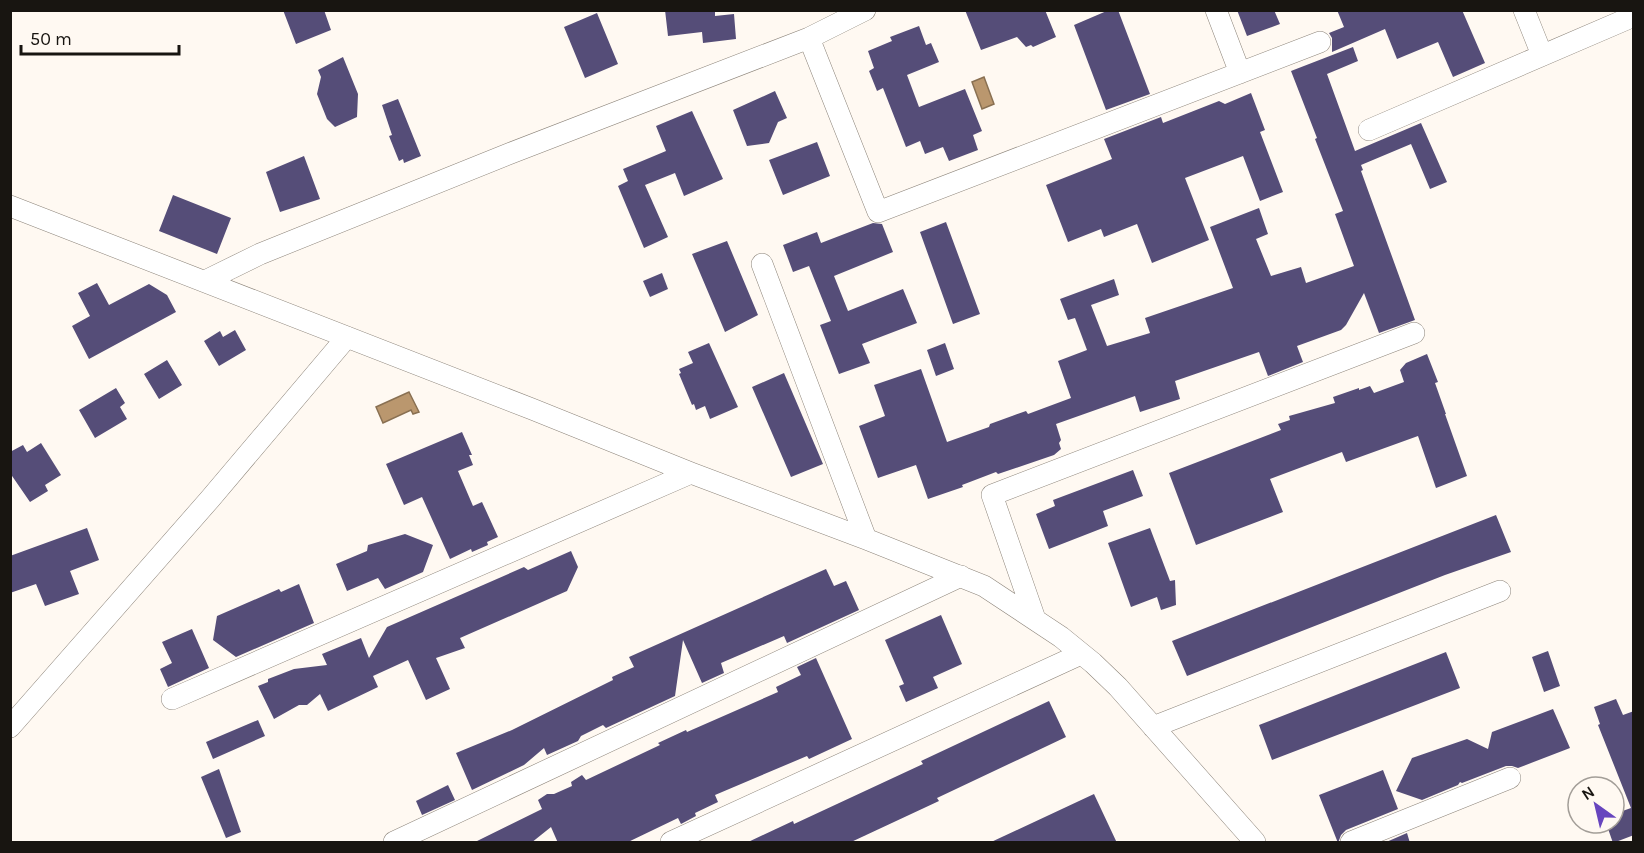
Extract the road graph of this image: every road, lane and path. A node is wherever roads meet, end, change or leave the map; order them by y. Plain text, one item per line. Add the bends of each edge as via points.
1 (865, 10) edge
2 (1216, 10) edge
3 (1524, 10) edge
4 (1634, 16) edge
5 (809, 38) junction
6 (1320, 42) dead end
7 (1542, 55) junction
8 (1240, 73) junction
9 (1369, 130) dead end
10 (10, 206) edge
11 (762, 264) dead end
12 (205, 281) junction
13 (1414, 333) dead end
14 (347, 337) junction
15 (691, 473) junction
16 (866, 539) junction
17 (961, 576) junction
18 (1500, 591) dead end
19 (1035, 619) junction
20 (1081, 654) junction
21 (172, 699) dead end
22 (10, 727) edge
23 (1153, 727) junction
24 (1510, 778) dead end
25 (394, 843) edge
26 (671, 843) edge
27 (1255, 843) edge
28 (1351, 843) edge

1 - 5 street
2 - 8 street
3 - 7 street
4 - 7 street
5 - 8 street via 878,212
5 - 12 street via 281,245
6 - 8 street
7 - 9 street
10 - 12 street
11 - 16 street
12 - 14 street
13 - 19 street via 992,495
14 - 15 street
14 - 22 street
15 - 16 street
15 - 21 street
16 - 17 street
17 - 19 street
17 - 25 street
18 - 23 street
19 - 20 street
20 - 23 street via 1119,687
20 - 26 street
23 - 27 street
24 - 28 street

